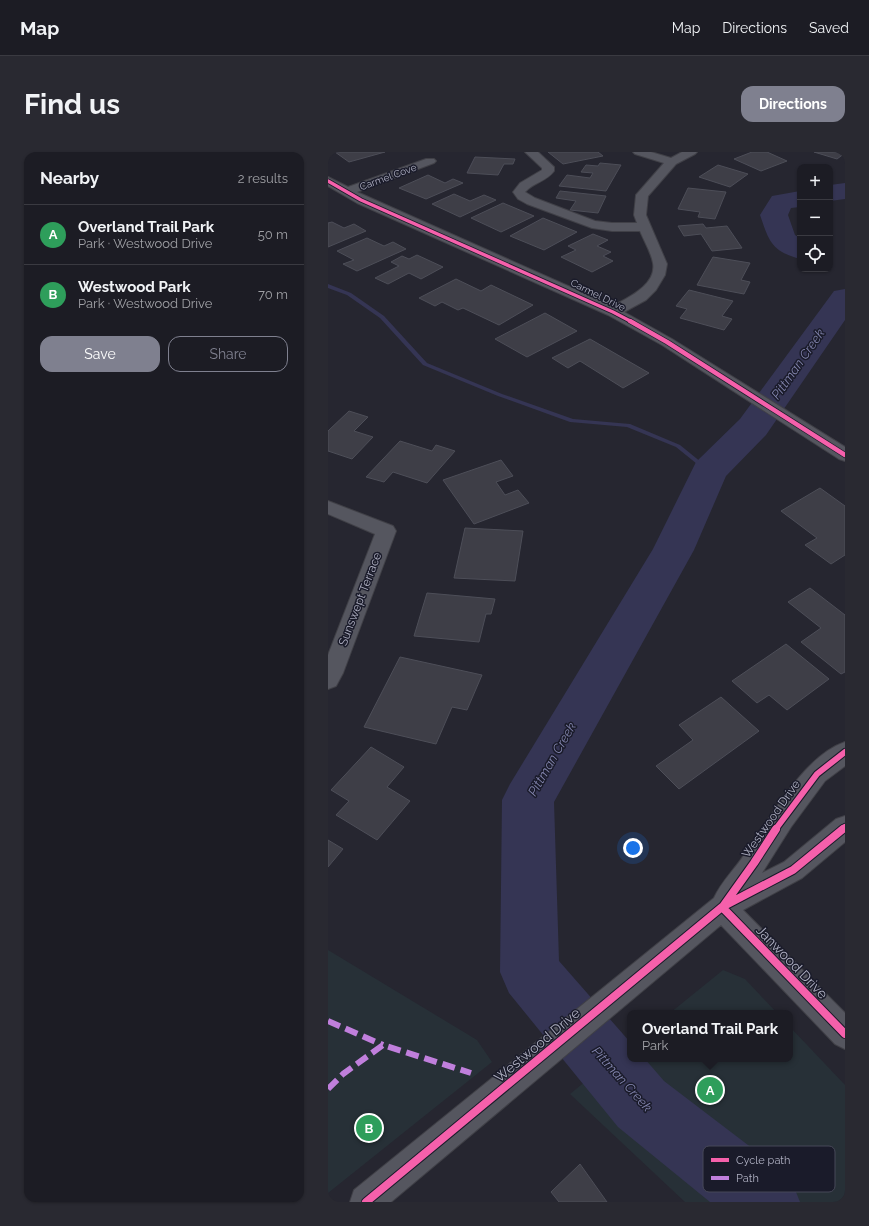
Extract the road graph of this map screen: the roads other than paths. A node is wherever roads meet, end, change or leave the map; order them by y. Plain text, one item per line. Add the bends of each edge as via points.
1 (531, 152) edge
2 (639, 152) edge
3 (691, 152) edge
4 (430, 161) dead end
5 (672, 162) junction
6 (328, 181) edge
7 (346, 192) junction
8 (645, 227) junction
9 (613, 312) junction
10 (845, 455) edge
11 (328, 507) edge
12 (335, 643) edge
13 (328, 680) edge
14 (845, 752) edge
15 (845, 827) edge
16 (722, 907) junction
17 (845, 1034) edge
18 (366, 1202) edge

1 - 8 street via 548,167 548,170 540,178 521,188 519,192 522,196 592,224
2 - 5 street
3 - 5 street
4 - 7 street, Carmel Cove
5 - 8 street via 642,195 640,215
6 - 7 street, Carmel Drive
7 - 9 street, Carmel Drive
8 - 9 street via 660,264 658,276 641,297
9 - 10 street, Carmel Drive via 667,342
11 - 12 street, Sunswept Terrace via 386,531
12 - 13 street, Sunswept Terrace
14 - 16 street, Westwood Drive via 817,774 782,819
15 - 16 street, Westwood Drive via 793,870
16 - 17 street, Janwood Drive
16 - 18 street, Westwood Drive

